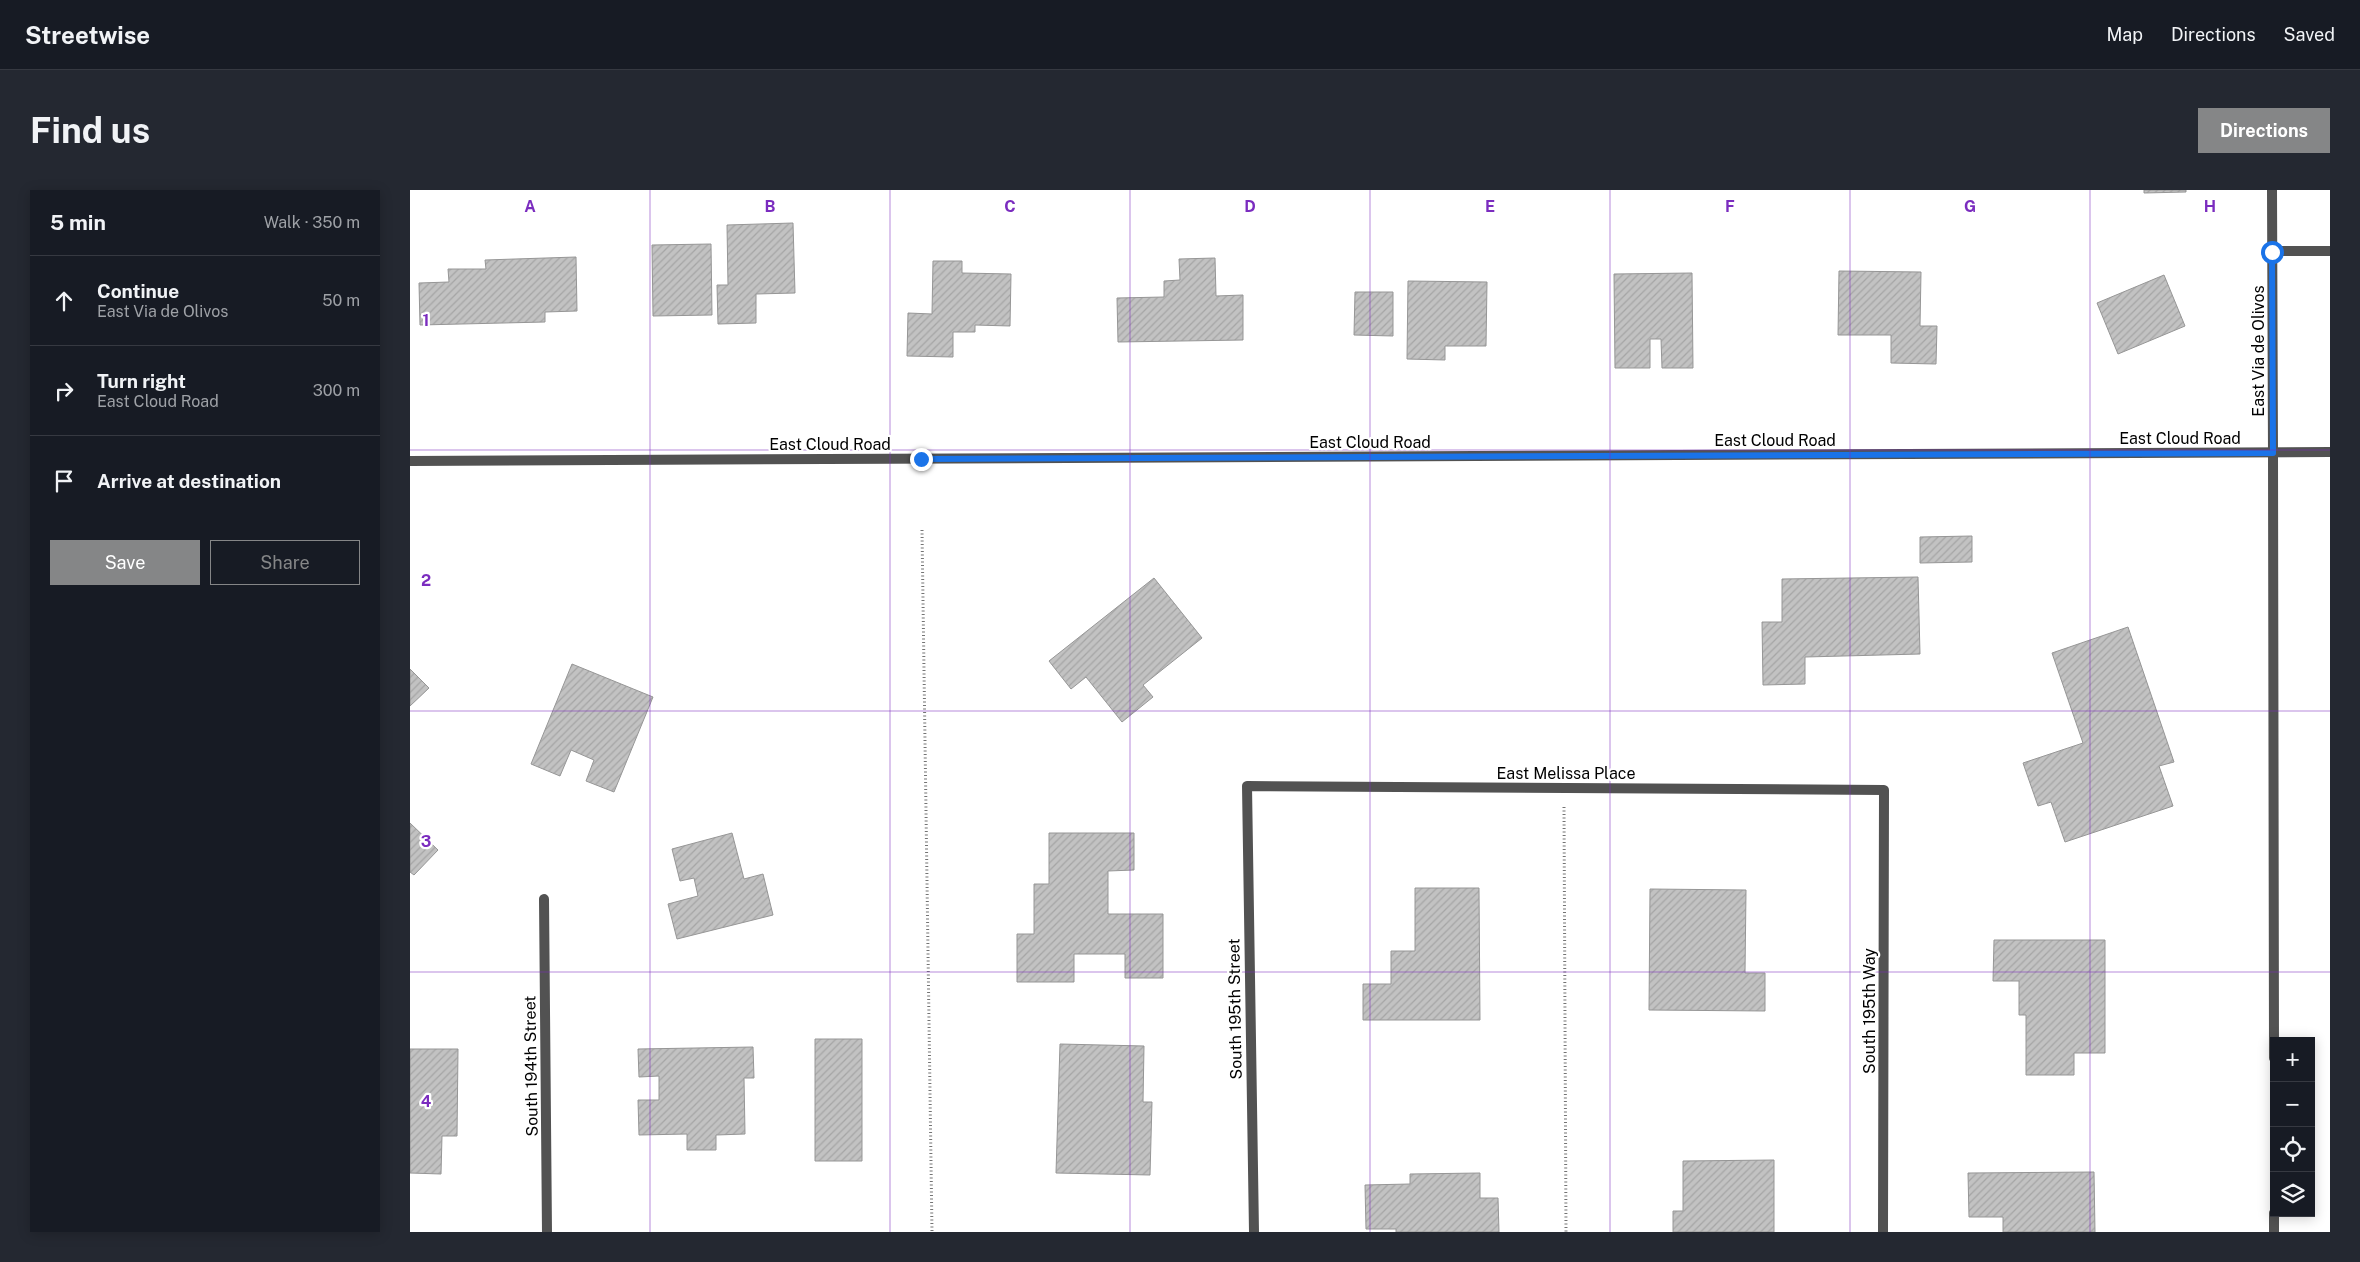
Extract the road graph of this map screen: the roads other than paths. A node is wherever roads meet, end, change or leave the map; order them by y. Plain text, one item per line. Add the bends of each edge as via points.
1 (2272, 190) edge
2 (2330, 251) edge
3 (2272, 252) junction
4 (2330, 452) edge
5 (2273, 453) junction
6 (410, 461) edge
7 (1247, 786) joint
8 (1884, 790) joint
9 (544, 899) dead end
10 (2274, 1037) edge
11 (2274, 1217) edge
12 (547, 1232) edge
13 (1254, 1232) edge
14 (1883, 1232) edge
15 (2274, 1232) edge

1 - 3 street, East Via de Olivos
2 - 3 street
3 - 5 street, East Via de Olivos
4 - 5 street, East Cloud Road
5 - 6 street, East Cloud Road
5 - 10 street, East Via de Olivos
7 - 8 street, East Melissa Place
7 - 13 street, South 195th Street
8 - 14 street, South 195th Way
9 - 12 street, South 194th Street
11 - 15 street

